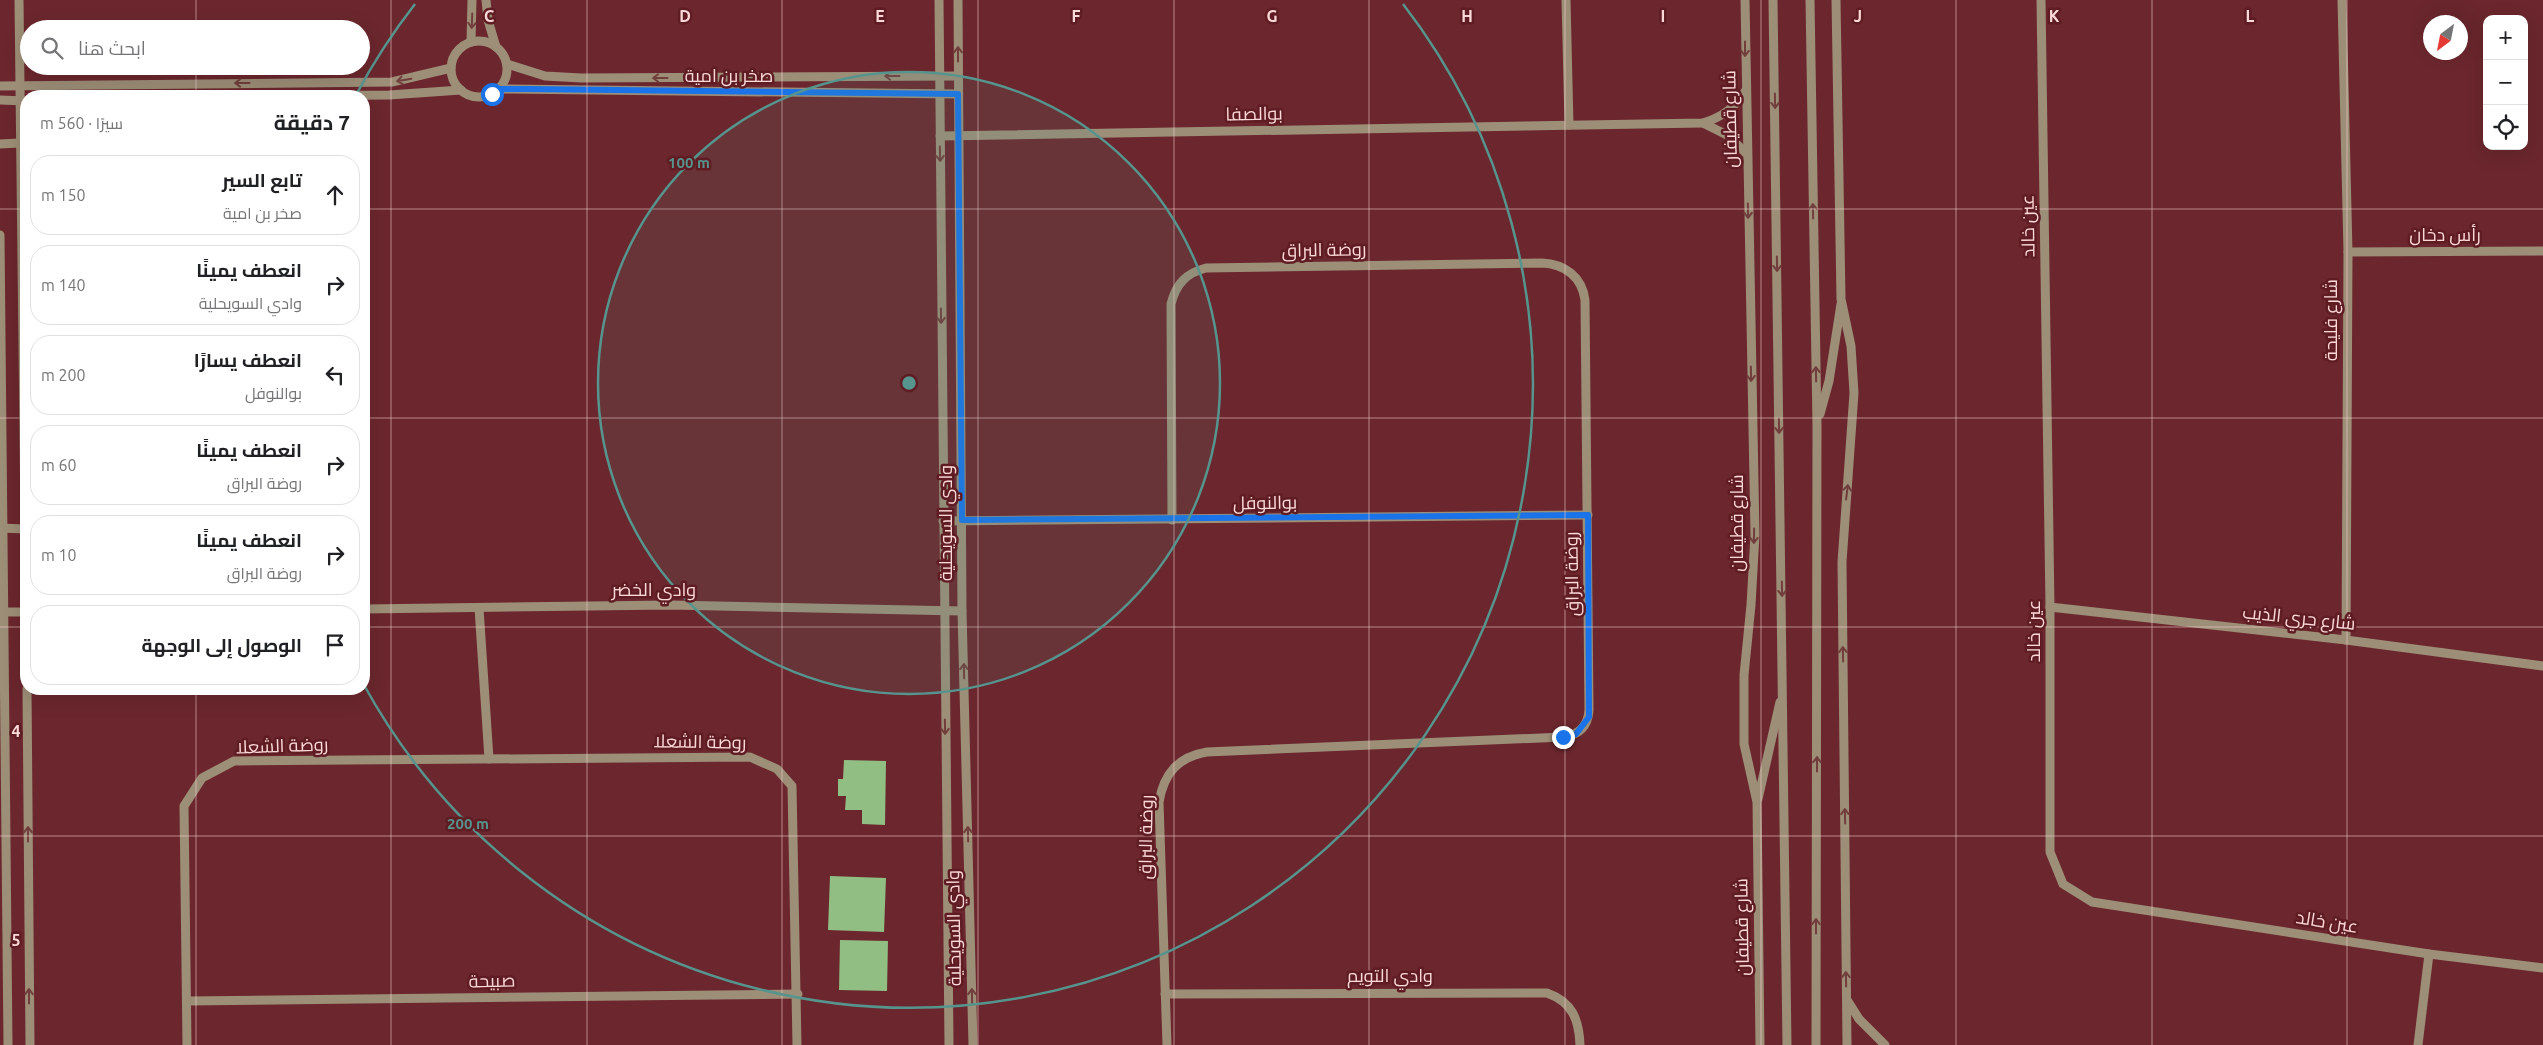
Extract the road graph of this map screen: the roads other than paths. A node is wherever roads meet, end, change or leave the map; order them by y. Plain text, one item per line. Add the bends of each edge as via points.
1 (19, 0) edge
2 (472, 0) edge
3 (486, 0) edge
4 (938, 0) edge
5 (958, 0) edge
6 (1566, 0) edge
7 (1745, 0) edge
8 (1773, 0) edge
9 (1810, 0) edge
10 (1836, 0) edge
11 (2041, 0) edge
12 (2342, 0) edge
13 (471, 42) junction
14 (496, 47) junction
15 (507, 64) junction
16 (451, 68) junction
17 (939, 76) junction
18 (958, 76) junction
19 (0, 86) edge
20 (19, 86) junction
21 (499, 89) junction
22 (20, 90) edge
23 (461, 90) junction
24 (1746, 90) junction
25 (940, 94) junction
26 (958, 94) junction
27 (370, 95) edge
28 (0, 100) edge
29 (20, 101) edge
30 (1703, 123) junction
31 (1569, 124) junction
32 (959, 135) junction
33 (940, 136) junction
34 (20, 143) edge
35 (0, 144) edge
36 (1747, 154) junction
37 (0, 235) edge
38 (2543, 251) edge
39 (2348, 252) junction
40 (1841, 299) junction
41 (1817, 426) junction
42 (1588, 515) junction
43 (943, 520) junction
44 (962, 520) junction
45 (1172, 520) junction
46 (2, 529) edge
47 (20, 529) edge
48 (2050, 607) junction
49 (478, 608) junction
50 (370, 609) edge
51 (944, 611) junction
52 (5, 612) junction
53 (20, 612) edge
54 (962, 612) junction
55 (2346, 640) junction
56 (2543, 666) edge
57 (1783, 687) junction
58 (27, 695) edge
59 (489, 759) junction
60 (1757, 802) junction
61 (2429, 954) junction
62 (2543, 968) edge
63 (798, 994) junction
64 (1165, 994) junction
65 (1847, 1000) junction
66 (187, 1001) junction
67 (8, 1045) edge
68 (30, 1045) edge
69 (187, 1045) edge
70 (798, 1045) edge
71 (949, 1045) edge
72 (973, 1045) edge
73 (1167, 1045) edge
74 (1580, 1045) edge
75 (1760, 1045) edge
76 (1787, 1045) edge
77 (1816, 1045) edge
78 (1847, 1045) edge
79 (1885, 1045) edge
80 (2418, 1045) edge

1 - 20 street
2 -> 13 street
3 - 14 street
4 - 17 street, وادي السويحلية
18 -> 5 street, وادي السويحلية
6 - 31 street
7 -> 24 street, شارع قطيفان
8 -> 57 street
41 -> 9 street
10 - 40 street
11 - 48 street, عين خالد
12 - 39 street, شارع فليحة
13 - 14 street via 489,42
13 - 16 street via 457,52
14 - 15 street
17 -> 15 street, صخر بن امية via 563,78
15 - 21 street via 506,77
16 -> 20 street via 392,82
16 - 23 street
17 - 18 street, صخر بن امية
17 - 25 street, وادي السويحلية
18 - 26 street, وادي السويحلية
19 - 20 street
20 - 22 street
21 - 23 street via 484,96
21 - 25 street, صخر بن امية
23 - 27 street
24 - 30 street, بوالصفا via 1724,115
24 - 36 street, شارع قطيفان
25 - 26 street, صخر بن امية
25 - 33 street, وادي السويحلية
26 - 32 street, وادي السويحلية
28 - 29 street
30 - 31 street, بوالصفا
30 - 36 street, بوالصفا via 1727,135
31 - 32 street, بوالصفا
32 - 33 street, بوالصفا
32 - 44 street, وادي السويحلية
33 -> 43 street, وادي السويحلية
34 - 35 street
36 -> 60 street, شارع قطيفان via 1755,535 1744,675 1744,744
37 - 46 street
38 - 39 street, رأس دخان
39 - 55 street, شارع فليحة
40 - 41 street via 1829,382
65 -> 40 street via 1842,562 1854,394 1851,346
77 -> 41 street
42 - 45 street, بوالنوفل
42 - 45 street, روضة البراق via 1584,292 1568,270 1542,263 1206,268 1186,276 1171,304
42 - 64 street, روضة البراق via 1590,710 1586,723 1576,734 1207,752 1191,755 1172,769 1158,802
43 - 44 street, بوالنوفل
43 - 51 street, وادي السويحلية
44 - 45 street, بوالنوفل
44 - 54 street, وادي السويحلية
46 - 47 street
46 - 52 street
48 - 55 street, شارع جري الذيب
48 - 61 street, عين خالد via 2050,852 2062,884 2092,902
49 - 50 street, وادي الخضر
49 - 51 street, وادي الخضر via 671,605
49 - 59 street
51 - 54 street, وادي الخضر
51 -> 71 street, وادي السويحلية
52 - 53 street
52 - 67 street
72 -> 54 street, وادي السويحلية
55 - 56 street, شارع جري الذيب
57 - 60 street
57 - 76 street
68 -> 58 street
59 - 63 street, روضة الشعلا via 750,757 777,769 792,786
59 - 66 street, روضة الشعلا via 234,761 202,778 184,806
60 - 75 street, شارع قطيفان
61 - 62 street, عين خالد
61 - 80 street
63 - 66 street, صبيحة
63 - 70 street, روضة الشعلا
64 - 73 street, روضة البراق
64 - 74 street, وادي التويم via 1547,993 1558,997 1574,1013
65 - 78 street
65 - 79 street via 1859,1019
66 - 69 street, روضة الشعلا

